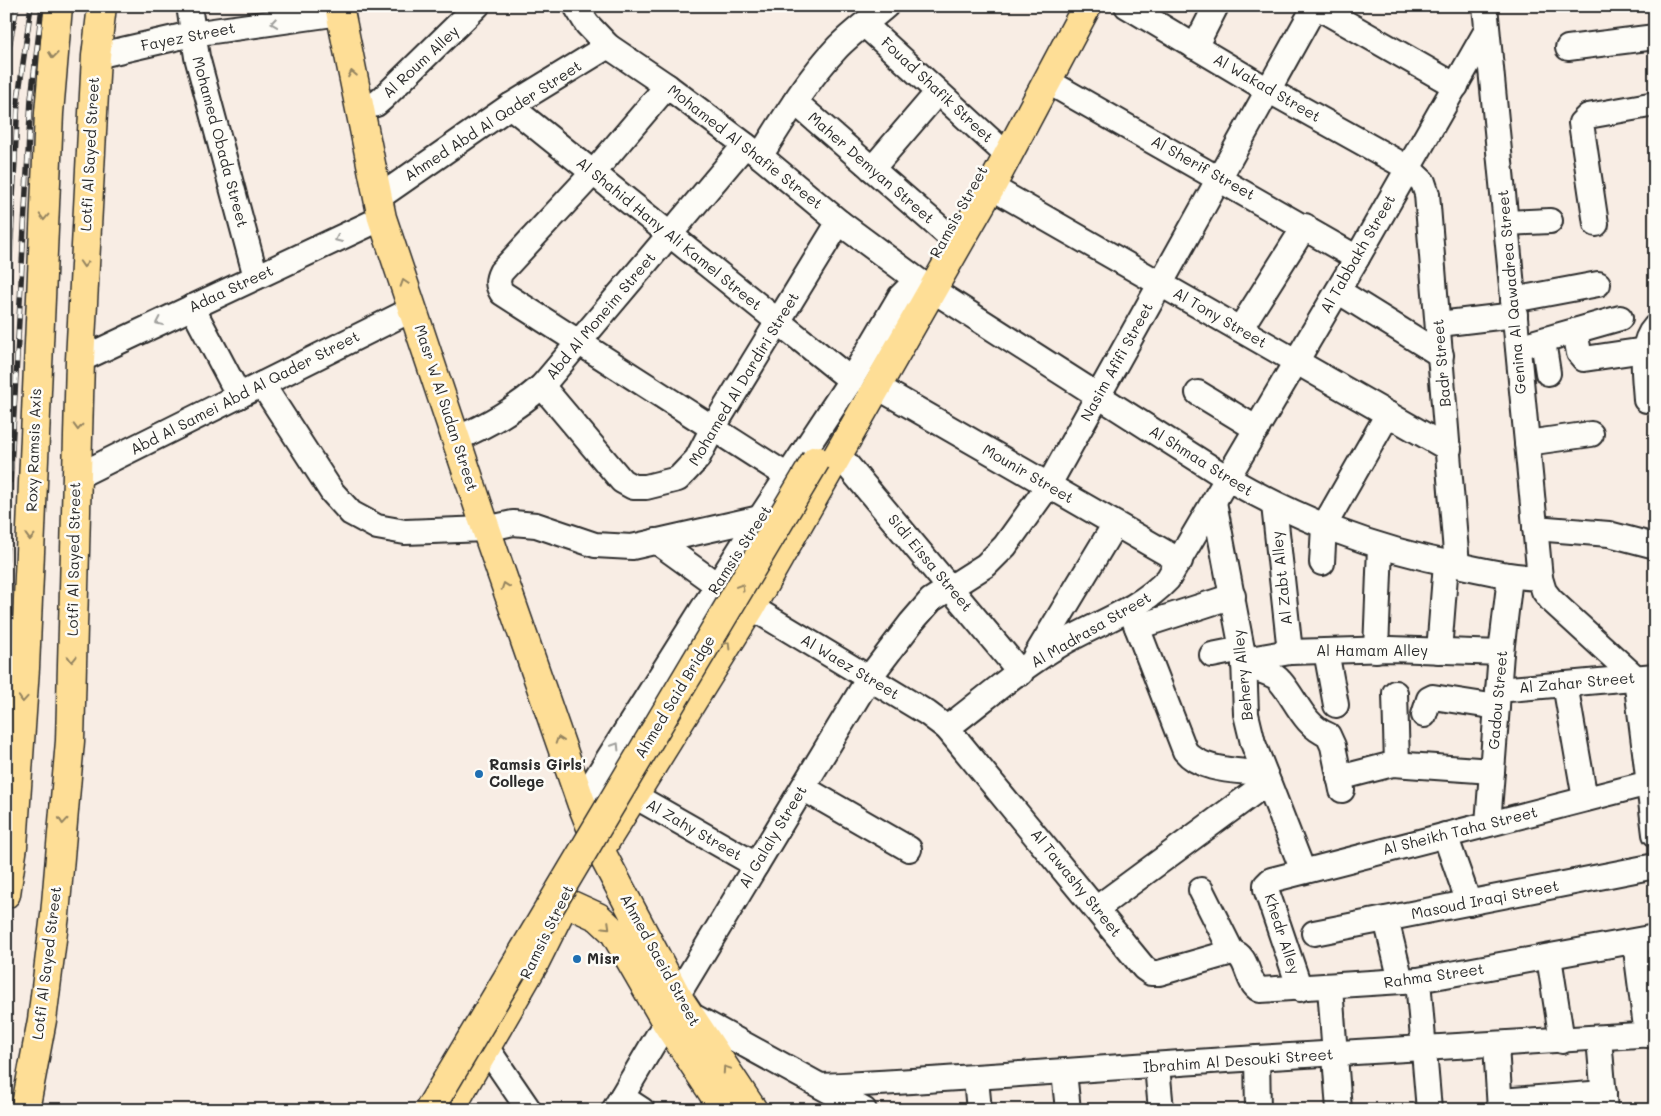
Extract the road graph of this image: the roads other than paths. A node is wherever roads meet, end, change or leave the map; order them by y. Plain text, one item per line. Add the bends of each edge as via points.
1 (58, 6) edge
2 (102, 6) edge
3 (188, 6) edge
4 (477, 6) edge
5 (576, 6) edge
6 (886, 6) edge
7 (1067, 6) edge
8 (1087, 6) edge
9 (1127, 6) edge
10 (1216, 6) edge
11 (1316, 6) edge
12 (1485, 6) edge
13 (339, 10) edge
14 (865, 25) junction
15 (1487, 30) junction
16 (192, 34) junction
17 (1655, 37) edge
18 (608, 46) junction
19 (1195, 47) junction
20 (1568, 48) dead end
21 (96, 56) junction
22 (1046, 81) junction
23 (667, 86) junction
24 (1456, 86) junction
25 (1268, 90) junction
26 (937, 93) junction
27 (795, 102) junction
28 (1655, 104) edge
29 (510, 106) junction
30 (359, 109) junction
31 (752, 150) junction
32 (1002, 150) junction
33 (1408, 168) junction
34 (872, 169) junction
35 (593, 172) junction
36 (1220, 178) junction
37 (991, 187) junction
38 (380, 208) junction
39 (1550, 221) dead end
40 (839, 222) junction
41 (1506, 223) junction
42 (1596, 224) dead end
43 (1305, 226) junction
44 (670, 234) junction
45 (946, 234) junction
46 (1357, 258) junction
47 (256, 277) junction
48 (1160, 284) junction
49 (1598, 284) dead end
50 (926, 286) junction
51 (1338, 291) junction
52 (192, 307) junction
53 (1514, 308) junction
54 (413, 309) junction
55 (1620, 318) dead end
56 (778, 322) junction
57 (1438, 324) junction
58 (1655, 327) edge
59 (1240, 329) junction
60 (1575, 332) junction
61 (1543, 341) junction
62 (580, 342) junction
63 (1518, 347) junction
64 (1645, 350) junction
65 (1441, 356) junction
66 (80, 360) junction
67 (1296, 362) junction
68 (1548, 373) dead end
69 (863, 383) junction
70 (262, 384) junction
71 (542, 386) junction
72 (1198, 393) dead end
73 (239, 396) junction
74 (1098, 396) junction
75 (1646, 400) dead end
76 (1388, 414) junction
77 (713, 428) junction
78 (1257, 428) junction
79 (1590, 434) dead end
80 (456, 438) junction
81 (1527, 443) junction
82 (1449, 449) junction
83 (827, 457) junction
84 (789, 476) junction
85 (76, 477) junction
86 (1227, 478) junction
87 (1048, 486) junction
88 (1214, 502) junction
89 (1274, 505) junction
90 (760, 518) junction
91 (1115, 524) junction
92 (1324, 526) junction
93 (1535, 528) junction
94 (486, 529) junction
95 (656, 542) junction
96 (1655, 546) edge
97 (1380, 547) junction
98 (1180, 561) junction
99 (1322, 563) dead end
100 (1452, 564) junction
101 (1510, 577) junction
102 (1540, 578) junction
103 (717, 585) junction
104 (950, 587) junction
105 (1233, 596) junction
106 (751, 607) junction
107 (1134, 618) junction
108 (1376, 650) junction
109 (1326, 651) junction
110 (1439, 651) junction
111 (1290, 652) junction
112 (1501, 653) junction
113 (1212, 655) dead end
114 (1243, 658) junction
115 (1026, 669) junction
116 (1645, 677) edge
117 (870, 678) junction
118 (1565, 684) junction
119 (1396, 693) dead end
120 (1498, 699) junction
121 (1647, 704) edge
122 (1336, 705) dead end
123 (1424, 715) dead end
124 (947, 728) junction
125 (1397, 764) junction
126 (1492, 771) junction
127 (1266, 778) junction
128 (1649, 783) junction
129 (803, 788) junction
130 (633, 795) junction
131 (1585, 799) junction
132 (581, 802) junction
133 (1488, 824) junction
134 (1655, 834) edge
135 (1445, 836) junction
136 (909, 849) dead end
137 (600, 850) junction
138 (756, 865) junction
139 (1655, 866) edge
140 (1303, 871) junction
141 (1271, 880) joint
142 (1201, 890) dead end
143 (6, 894) edge
144 (565, 902) junction
145 (1469, 904) junction
146 (1097, 908) junction
147 (1386, 919) junction
148 (1314, 933) dead end
149 (1645, 939) edge
150 (1232, 952) junction
151 (1550, 957) junction
152 (1409, 981) junction
153 (1330, 987) junction
154 (1300, 989) junction
155 (677, 1010) junction
156 (1651, 1035) edge
157 (1599, 1038) junction
158 (1562, 1040) junction
159 (1496, 1045) junction
160 (486, 1047) junction
161 (1426, 1049) junction
162 (1335, 1055) junction
163 (1257, 1058) junction
164 (1157, 1066) junction
165 (1064, 1072) junction
166 (976, 1078) junction
167 (821, 1086) junction
168 (1604, 1101) edge
169 (618, 1104) edge
170 (1500, 1105) edge
171 (25, 1110) edge
172 (429, 1110) edge
173 (450, 1110) edge
174 (529, 1110) edge
175 (642, 1110) edge
176 (724, 1110) edge
177 (753, 1110) edge
178 (864, 1110) edge
179 (979, 1110) edge
180 (1068, 1110) edge
181 (1161, 1110) edge
182 (1258, 1110) edge
183 (1339, 1110) edge
184 (1429, 1110) edge

1 -> 143 main road, Roxy Ramsis Axis via 48,113 25,668 13,846
2 - 21 main road, Lotfi Al Sayed Street
3 - 16 street, Mohamed Obada Street
4 - 30 street, Al Roum Alley via 383,98 376,104
5 - 18 street, Mohamed Al Shafie Street via 587,24
6 - 14 street, Abd Al Moneim Street
7 - 32 main road, Ramsis Street
8 - 22 main road, Ramsis Street
9 - 19 street, Al Wakad Street
10 - 19 street
11 - 24 street
11 - 25 street, Nasim Afifi Street
12 - 15 street, Genina Al Qawadrea Street
13 -> 16 street, Fayez Street
30 -> 13 main road, Masr W Al Sudan Street
14 - 26 street, Fouad Shafik Street
14 - 27 street, Abd Al Moneim Street via 838,47
15 - 24 street, Al Tabbakh Street
15 - 41 street, Genina Al Qawadrea Street
16 - 21 street, Fayez Street
16 - 47 street, Mohamed Obada Street
17 - 20 street
18 - 23 street, Mohamed Al Shafie Street
18 - 29 street, Ahmed Abd Al Qader Street
19 - 25 street, Al Wakad Street
21 -> 66 main road, Lotfi Al Sayed Street
22 - 32 main road, Ramsis Street
22 - 36 street, Al Sherif Street
23 - 31 street, Mohamed Al Shafie Street
23 - 35 street
24 - 33 street, Al Tabbakh Street
25 - 33 street, Al Wakad Street
25 - 36 street, Nasim Afifi Street
26 - 32 street, Fouad Shafik Street
26 - 34 street
27 - 31 street, Abd Al Moneim Street
27 - 34 street, Maher Demyan Street
28 - 42 street via 1588,116 1581,123
29 - 35 street, Al Shahid Hany Ali Kamel Street
29 - 38 street, Ahmed Abd Al Qader Street
30 - 38 main road, Masr W Al Sudan Street
31 - 40 street, Mohamed Al Shafie Street
31 - 44 street, Abd Al Moneim Street
32 - 37 main road, Ramsis Street
32 - 45 main road, Ramsis Street
33 - 46 street, Al Tabbakh Street
33 - 57 street, Badr Street via 1417,174 1426,188
34 - 45 street, Maher Demyan Street
35 - 44 street, Al Shahid Hany Ali Kamel Street
35 - 62 street via 498,279 502,293
36 - 43 street, Al Sherif Street
36 - 48 street, Nasim Afifi Street
37 - 48 street, Al Tony Street
37 - 50 main road, Ramsis Street
38 -> 47 street, Adaa Street
54 -> 38 main road, Masr W Al Sudan Street
39 - 41 street
40 - 50 street, Mohamed Al Shafie Street
40 - 56 street, Mohamed Al Dardiri Street
41 - 53 street, Genina Al Qawadrea Street
43 - 46 street, Al Sherif Street
43 - 59 street
44 - 56 street, Al Shahid Hany Ali Kamel Street
44 - 62 street, Abd Al Moneim Street
45 - 50 main road, Ramsis Street
46 - 51 street, Al Tabbakh Street
47 - 52 street, Adaa Street
48 - 59 street, Al Tony Street
48 - 74 street, Nasim Afifi Street
49 - 53 street
50 - 69 main road, Ramsis Street
50 - 74 street, Al Shmaa Street
50 - 83 main road, Ahmed Said Bridge
51 - 65 street
51 - 67 street, Al Tabbakh Street
52 -> 66 street, Adaa Street
52 - 73 street
53 - 57 street
53 - 63 street, Genina Al Qawadrea Street
54 - 70 street, Abd Al Samei Abd Al Qader Street
54 - 80 main road, Masr W Al Sudan Street
55 - 60 street
56 - 69 street, Al Shahid Hany Ali Kamel Street
56 - 77 street, Mohamed Al Dardiri Street
57 - 65 street, Badr Street
58 - 64 street
59 - 67 street, Al Tony Street
60 - 61 street
60 - 64 street via 1584,359
61 - 63 street
61 - 68 street
62 - 71 street, Abd Al Moneim Street
62 - 77 street
63 - 81 street, Genina Al Qawadrea Street
64 - 75 street
65 - 82 street, Badr Street
66 -> 85 main road, Lotfi Al Sayed Street
67 - 76 street, Al Tony Street
67 - 78 street, Al Tabbakh Street
69 - 83 main road, Ramsis Street
69 - 84 street, Ramsis Street
69 - 87 street, Mounir Street
70 - 73 street, Abd Al Samei Abd Al Qader Street
70 - 94 street via 332,492 351,513 377,528 405,532
71 - 77 street, Mohamed Al Dardiri Street via 622,481 633,487 646,487 678,478 697,460
71 - 80 street, Abd Al Moneim Street via 491,423
72 - 78 street
73 - 85 street, Abd Al Samei Abd Al Qader Street
74 - 86 street, Al Shmaa Street
74 - 87 street, Nasim Afifi Street
76 - 82 street, Al Tony Street
76 - 92 street
77 - 84 street
78 - 86 street, Al Tabbakh Street
79 - 81 street
80 - 94 main road, Masr W Al Sudan Street
81 - 93 street, Genina Al Qawadrea Street
82 - 100 street, Badr Street
83 - 104 street, Sidi Eissa Street
83 - 106 main road, Ramsis Street
172 -> 83 main road, Ahmed Said Bridge, bridge
84 - 90 street, Ramsis Street
85 -> 171 main road, Lotfi Al Sayed Street via 70,741 52,941 42,1020
86 - 88 street, Al Tabbakh Street
86 - 89 street, Al Shmaa Street
87 - 91 street, Mounir Street
87 - 104 street, Nasim Afifi Street via 1005,546 986,565
88 - 98 street, Al Madrasa Street
88 - 105 street, Behery Alley
89 - 92 street, Al Shmaa Street
89 - 111 street, Al Zabt Alley
90 - 95 street
90 - 103 street, Ramsis Street
91 - 98 street, Mounir Street
91 - 115 street
92 - 97 street, Al Shmaa Street
92 - 99 street
93 - 96 street via 1609,534
93 - 102 street, Genina Al Qawadrea Street
94 - 95 street via 513,523 536,525 607,547 632,547
132 -> 94 main road, Masr W Al Sudan Street
95 - 103 street
97 - 100 street, Al Shmaa Street
97 - 108 street
98 - 107 street, Al Madrasa Street
100 - 101 street, Al Shmaa Street
100 - 110 street, Badr Street
101 - 102 street, Al Shmaa Street
101 - 112 street, Gadou Street
102 - 116 street via 1551,600
132 -> 103 street, Ramsis Street
104 - 115 street, Sidi Eissa Street
104 - 117 street, Nasim Afifi Street via 931,600
105 - 107 street
105 - 114 street, Behery Alley
106 - 117 street, Al Waez Street
130 -> 106 main road, Ramsis Street
107 - 115 street, Al Madrasa Street via 1060,645
107 - 127 street via 1180,741 1191,759 1202,765
108 - 109 street, Al Hamam Alley
108 - 110 street, Al Hamam Alley
109 - 111 street, Al Hamam Alley
109 - 122 street
110 - 112 street, Al Hamam Alley
111 - 114 street, Al Hamam Alley
112 - 120 street, Gadou Street
113 - 114 street, Al Hamam Alley
114 - 125 street via 1279,679 1310,723 1318,732 1328,735 1341,784 1372,779
114 - 127 street, Behery Alley via 1246,714
115 - 124 street, Al Madrasa Street
116 - 118 street, Al Zahar Street
116 - 121 street
117 - 124 street, Al Waez Street
117 - 129 street, Al Galaly Street
118 - 120 street, Al Zahar Street
118 - 131 street
119 - 125 street
120 - 123 street, Al Zahar Street via 1433,697 1429,699
120 - 126 street, Gadou Street
121 - 128 street
124 - 146 street, Al Tawashy Street
125 - 126 street
126 - 133 street, Gadou Street
127 - 140 street, Behery Alley
127 - 146 street
128 - 131 street, Al Sheikh Taha Street
128 - 134 street
129 - 136 street
129 - 138 street, Al Galaly Street
130 - 137 main road, Ramsis Street
130 - 138 street, Al Zahy Street
131 - 133 street, Al Sheikh Taha Street
132 - 137 main road, Ahmed Saeid Street
132 - 144 main road, Ramsis Street via 579,853
133 - 135 street, Al Sheikh Taha Street
135 - 140 street, Al Sheikh Taha Street
135 - 145 street
137 - 155 main road, Ahmed Saeid Street
138 - 155 street, Al Galaly Street
139 - 145 street, Masoud Iraqi Street
140 - 141 street, Al Sheikh Taha Street
141 - 154 street, Khedr Alley via 1266,889
142 - 150 street
144 -> 155 main road, Ahmed Saeid Street via 598,917 614,932
144 - 160 main road, Ramsis Street
145 - 147 street, Masoud Iraqi Street
146 - 150 street, Al Tawashy Street via 1151,973
147 - 148 street, Masoud Iraqi Street
147 - 152 street
149 - 151 street, Rahma Street
149 - 156 street
150 - 154 street, Rahma Street via 1242,959 1252,982 1260,990
151 - 152 street, Rahma Street
151 - 158 street
152 - 153 street, Rahma Street
152 - 161 street
153 - 154 street, Rahma Street
153 - 162 street
155 - 167 street
155 - 169 street, Al Galaly Street
155 - 176 main road, Ahmed Saeid Street
177 -> 155 main road, Ahmed Saeid Street
156 - 157 street, Ibrahim Al Desouki Street
157 - 158 street, Ibrahim Al Desouki Street
157 - 168 street
158 - 159 street, Ibrahim Al Desouki Street
159 - 161 street, Ibrahim Al Desouki Street
159 - 170 street
160 - 173 main road, Ramsis Street
160 - 174 street
161 - 162 street, Ibrahim Al Desouki Street
161 - 184 street
162 - 163 street, Ibrahim Al Desouki Street
162 - 183 street
163 - 164 street, Ibrahim Al Desouki Street
163 - 182 street
164 - 165 street, Ibrahim Al Desouki Street
164 - 181 street
165 - 166 street, Ibrahim Al Desouki Street
165 - 180 street
166 - 167 street, Ibrahim Al Desouki Street
166 - 179 street
167 - 178 street
168 - 170 street
169 - 175 street

